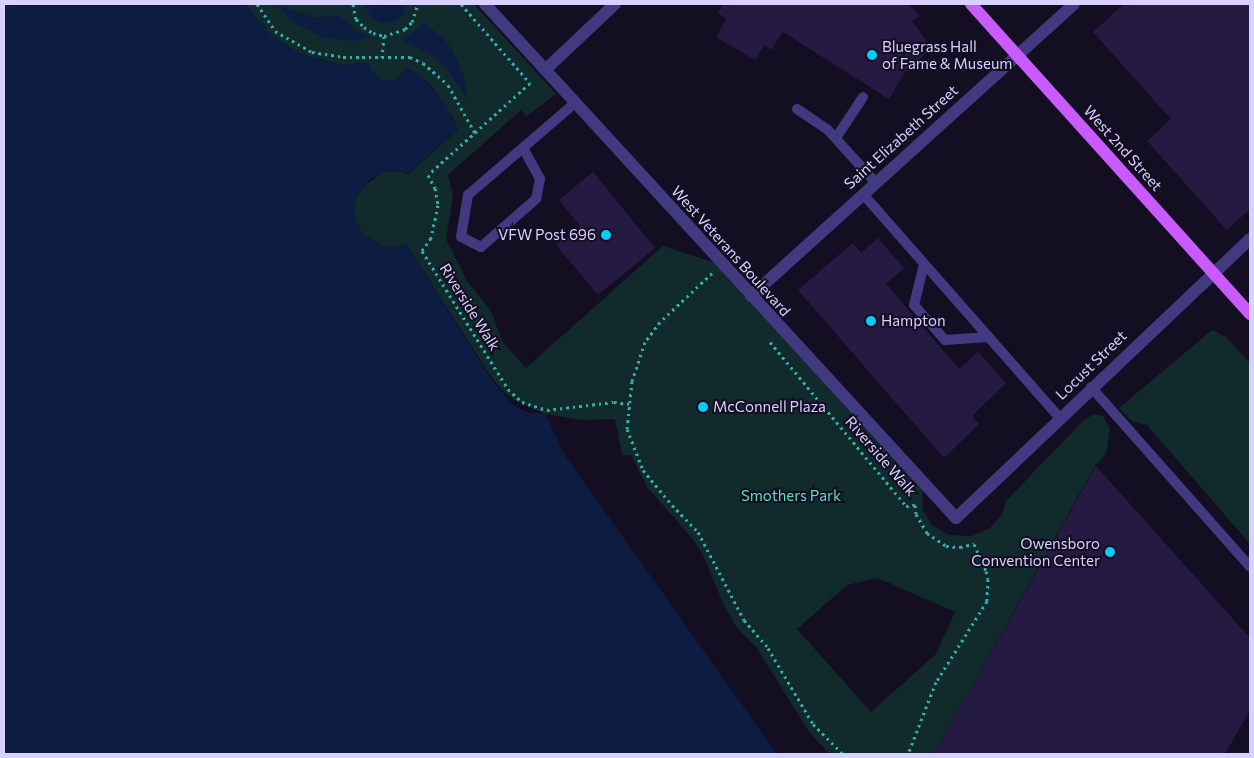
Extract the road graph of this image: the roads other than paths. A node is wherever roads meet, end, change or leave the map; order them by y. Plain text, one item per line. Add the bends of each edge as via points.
1 (485, 4) edge
2 (615, 4) edge
3 (972, 4) edge
4 (1074, 4) edge
5 (1017, 54) junction
6 (545, 70) junction
7 (863, 98) dead end
8 (575, 103) junction
9 (797, 109) dead end
10 (836, 138) junction
11 (523, 148) junction
12 (876, 182) junction
13 (862, 194) junction
14 (1250, 238) edge
15 (924, 264) junction
16 (1213, 272) junction
17 (751, 296) junction
18 (1250, 314) edge
19 (988, 337) junction
20 (1092, 387) junction
21 (1060, 418) junction
22 (956, 518) joint
23 (1250, 568) edge

1 - 6 street, West Veterans Boulevard
2 - 6 street
3 - 5 main road, West 2nd Street
4 - 5 street, Saint Elizabeth Street
5 - 12 street, Saint Elizabeth Street
5 - 16 main road, West 2nd Street
6 - 8 street, West Veterans Boulevard
7 - 10 lane
8 - 11 lane
8 - 17 street, West Veterans Boulevard
9 - 10 lane
10 - 12 lane
11 - 11 lane via 468,195 461,236 481,247 536,199 540,178
12 - 13 street, Saint Elizabeth Street
13 - 15 lane
13 - 17 street, Saint Elizabeth Street
14 - 16 street, Locust Street
15 - 19 lane
15 - 19 lane via 914,305 945,340
16 - 18 main road, West 2nd Street
16 - 20 street, Locust Street
17 - 22 street, West Veterans Boulevard
19 - 21 lane
20 - 21 street, Locust Street
20 - 23 lane
21 - 22 street, Locust Street

